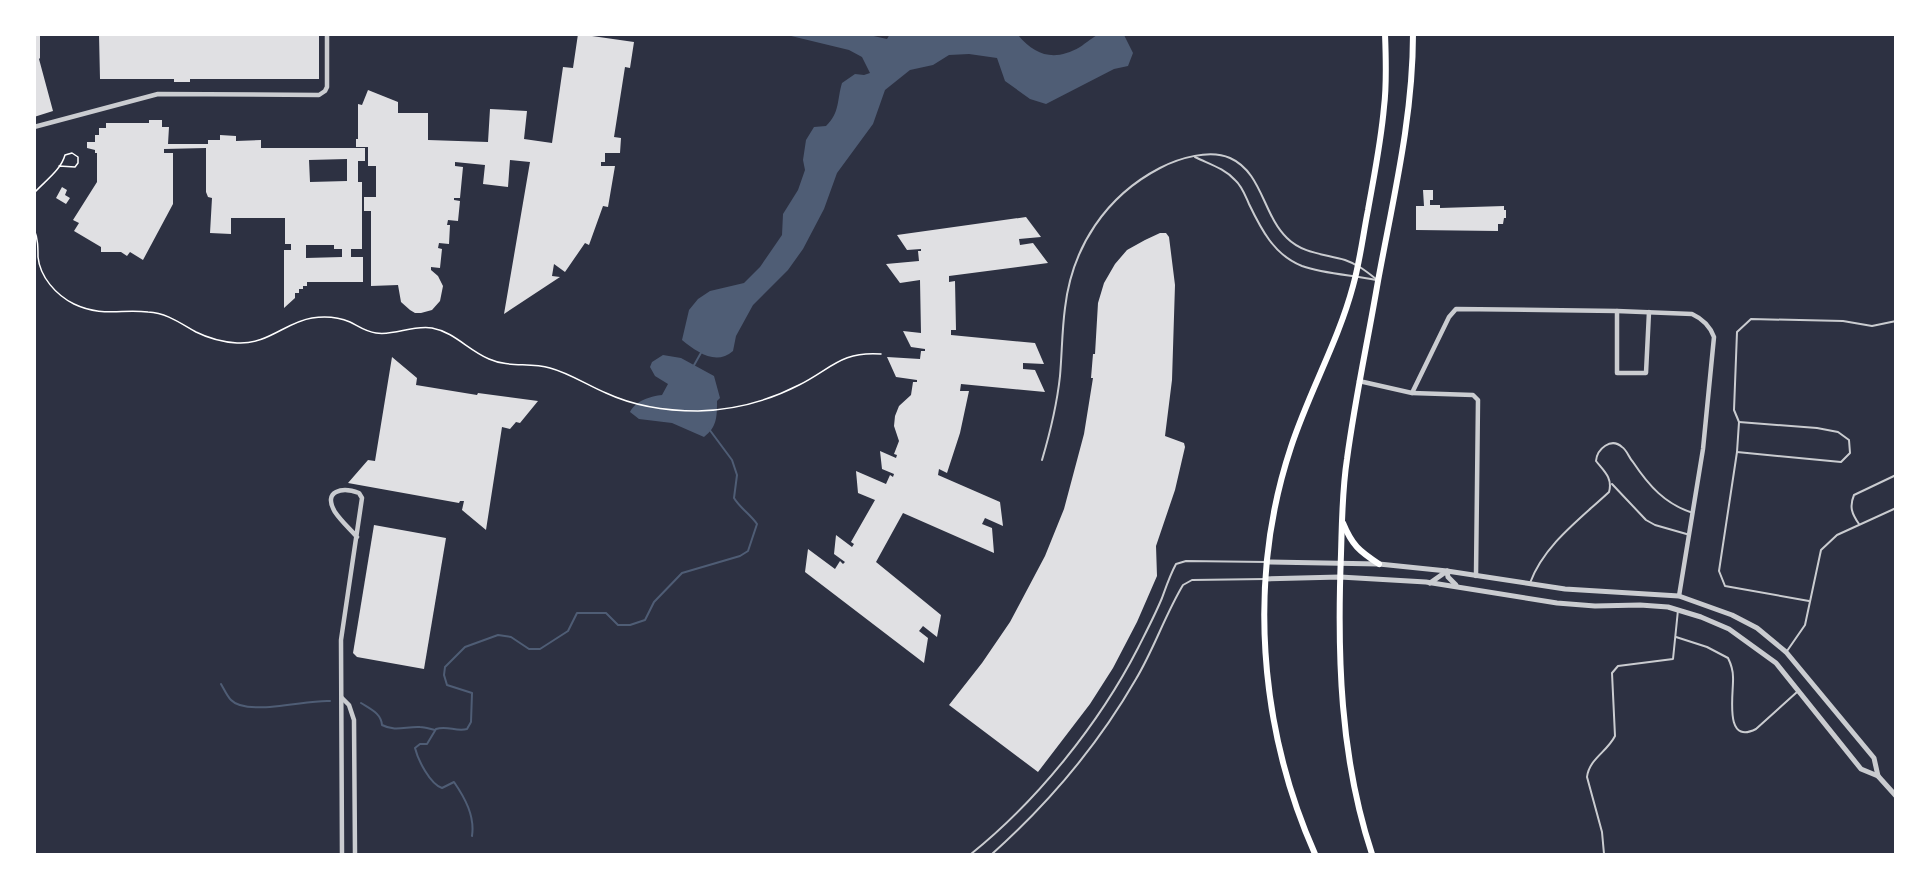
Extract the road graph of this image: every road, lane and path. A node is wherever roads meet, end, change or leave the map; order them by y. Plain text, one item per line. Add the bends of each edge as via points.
1 (327, 34) edge
2 (1385, 34) edge
3 (1413, 34) edge
4 (34, 127) edge
5 (1195, 157) junction
6 (59, 166) junction
7 (34, 193) edge
8 (34, 229) edge
9 (1358, 266) junction
10 (1356, 276) junction
11 (1378, 280) junction
12 (1617, 310) junction
13 (1649, 312) junction
14 (1896, 321) edge
15 (880, 354) dead end
16 (1359, 381) junction
17 (1412, 393) junction
18 (1739, 422) junction
19 (1737, 452) junction
20 (1042, 460) dead end
21 (1896, 475) edge
22 (1612, 484) junction
23 (1896, 508) edge
24 (1693, 513) junction
25 (1342, 520) junction
26 (1859, 524) junction
27 (1690, 535) junction
28 (357, 537) junction
29 (1267, 562) junction
30 (1341, 562) junction
31 (1379, 564) junction
32 (1447, 571) junction
33 (1476, 576) junction
34 (1340, 577) junction
35 (1265, 579) junction
36 (1430, 583) junction
37 (1529, 585) junction
38 (1460, 588) junction
39 (1679, 596) junction
40 (1809, 601) junction
41 (1678, 610) junction
42 (1676, 637) junction
43 (1786, 652) junction
44 (1797, 692) junction
45 (342, 698) junction
46 (1878, 776) junction
47 (1896, 796) edge
48 (342, 855) edge
49 (355, 855) edge
50 (971, 855) edge
51 (992, 855) edge
52 (1315, 855) edge
53 (1372, 855) edge
54 (1604, 855) edge

1 - 4 street via 327,87 319,95 158,94
2 - 9 main road via 1384,107
3 - 11 main road via 1407,128
5 - 9 lane via 1210,153 1237,161 1251,175 1288,239 1309,252
5 - 10 lane via 1216,165 1235,179 1263,232 1289,259 1301,266
5 - 20 lane via 1167,165 1139,180 1107,209 1083,243 1068,285 1059,378
6 - 6 path via 66,154 78,157 75,167
6 - 7 path
8 - 15 path via 40,267 47,281 63,298 91,311 150,312 174,318 203,335 237,343 271,336 302,320 320,317 349,321 374,333 386,334 409,327 433,328 446,331 491,360 552,368 609,395 659,408 694,411 752,403 799,385 840,359
9 - 10 main road
9 - 11 lane
10 - 11 lane
10 - 29 main road via 1341,326 1291,448
11 - 16 main road
12 - 13 street
12 - 13 street via 1617,373 1646,372
12 - 17 street via 1456,309
13 - 24 street via 1692,314 1708,325 1714,337
14 - 18 lane via 1872,326 1843,321 1751,319 1737,332 1734,410
16 - 17 street
16 - 25 main road
17 - 33 street via 1473,395 1478,399
18 - 19 lane
18 - 19 lane via 1838,432 1849,440 1850,453 1841,462
19 - 40 lane via 1719,572 1725,586
21 - 26 lane via 1854,495 1852,514
22 - 24 lane via 1596,457 1606,444 1616,443 1661,497
22 - 27 lane via 1646,520
22 - 37 lane via 1609,492 1546,553
23 - 26 lane
24 - 27 street
25 - 30 main road
25 - 31 main road via 1350,541
26 - 40 lane via 1837,535 1821,550
27 - 39 street
28 - 28 street via 362,498 359,493 338,489 332,502 334,511
28 - 45 street via 341,640
29 - 30 street
29 - 35 main road
29 - 50 lane via 1176,564 1137,649 1072,750
30 - 31 street
30 - 34 main road
31 - 32 street
32 - 33 street
32 - 36 street
32 - 38 street via 1452,583
33 - 37 street
34 - 35 street
34 - 36 street
34 - 53 main road via 1347,750 1362,826
35 - 51 lane via 1192,580 1183,585 1141,671 1104,729 1042,806
35 - 52 main road via 1266,663 1273,717 1298,815
36 - 38 street
37 - 39 street
38 - 41 street via 1557,603
39 - 41 street
39 - 43 street via 1757,628
40 - 43 lane via 1805,625
41 - 42 lane
41 - 44 street via 1729,629 1776,663
42 - 44 lane via 1728,658 1733,675 1732,714 1734,724 1742,730 1756,729
42 - 54 lane via 1670,661 1618,666 1612,673 1615,736 1593,761 1587,777
43 - 46 street via 1874,759
44 - 46 street via 1861,770
45 - 48 street
45 - 49 street via 354,720
46 - 47 street

